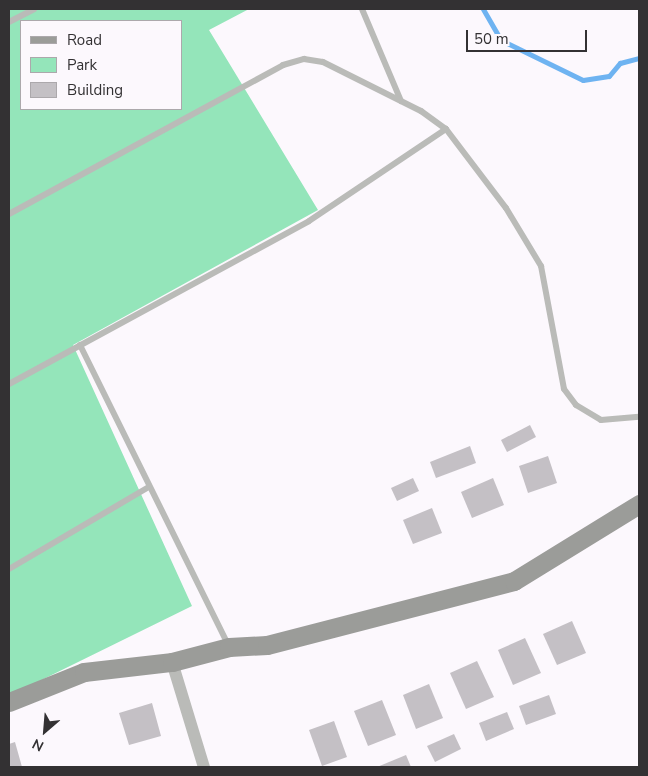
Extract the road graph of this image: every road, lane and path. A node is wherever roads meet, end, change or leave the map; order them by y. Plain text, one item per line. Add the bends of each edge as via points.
1 (34, 9) edge
2 (362, 9) edge
3 (9, 22) edge
4 (401, 100) junction
5 (446, 129) junction
6 (9, 214) edge
7 (80, 344) junction
8 (9, 384) edge
9 (639, 418) edge
10 (149, 487) junction
11 (639, 504) edge
12 (9, 568) edge
13 (229, 647) junction
14 (172, 662) junction
15 (9, 702) edge
16 (204, 767) edge

1 - 3 lane
2 - 4 lane
4 - 5 lane
4 - 6 lane via 323,62 304,59 283,65
5 - 7 lane via 309,221
5 - 9 lane via 506,208 542,266 564,389 576,405 601,420
7 - 8 lane
7 - 10 lane
10 - 12 lane
10 - 13 lane
11 - 13 street via 514,581 267,645
13 - 14 street
14 - 15 street via 84,672
14 - 16 street

